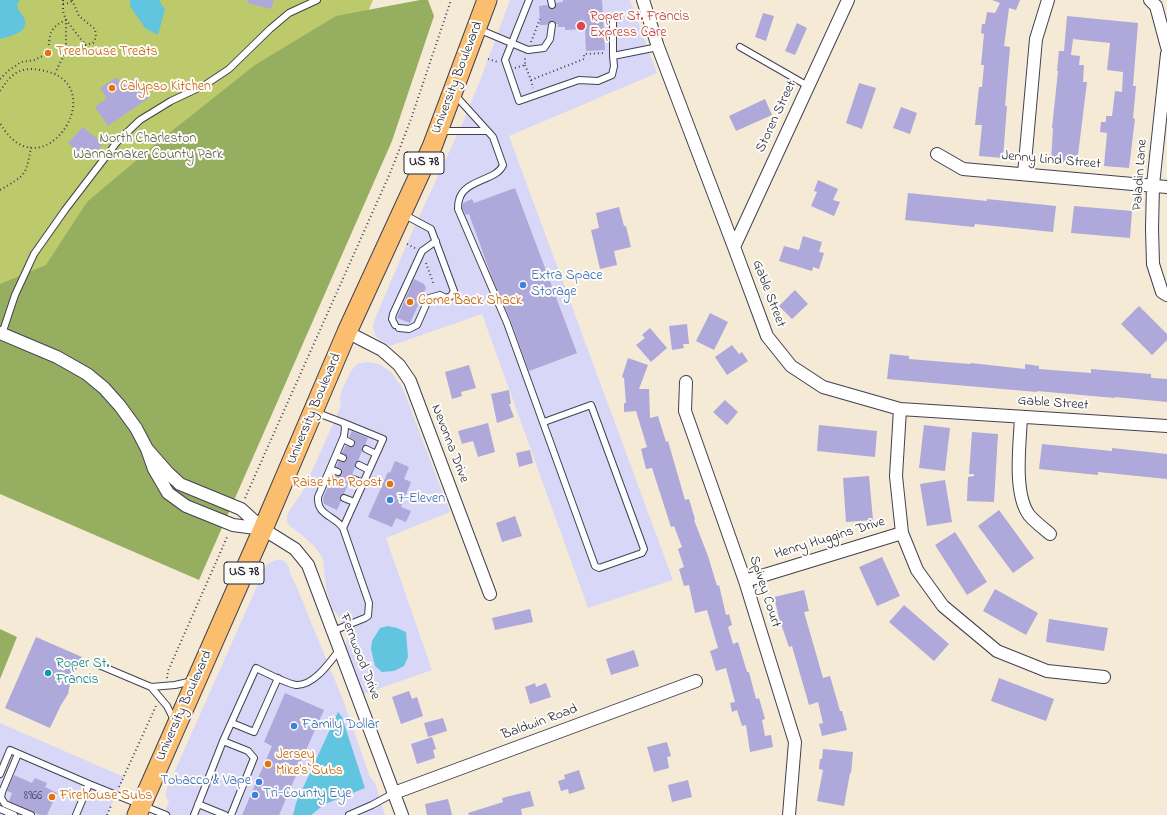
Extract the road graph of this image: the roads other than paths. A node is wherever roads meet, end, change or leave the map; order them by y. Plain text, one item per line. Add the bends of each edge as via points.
1 (317, 0) edge
2 (530, 0) edge
3 (643, 0) edge
4 (848, 0) edge
5 (1048, 0) edge
6 (1150, 0) edge
7 (484, 2) edge
8 (612, 22) dead end
9 (552, 25) dead end
10 (476, 29) junction
11 (512, 44) junction
12 (658, 47) junction
13 (740, 47) dead end
14 (1167, 47) edge
15 (613, 54) junction
16 (1167, 54) edge
17 (808, 86) junction
18 (453, 92) junction
19 (438, 131) junction
20 (486, 131) junction
21 (937, 154) dead end
22 (1024, 174) junction
23 (1153, 185) junction
24 (1167, 187) edge
25 (402, 214) junction
26 (436, 241) junction
27 (734, 247) junction
28 (1167, 295) edge
29 (347, 332) junction
30 (1, 333) edge
31 (686, 382) dead end
32 (900, 409) junction
33 (314, 411) junction
34 (1021, 417) junction
35 (544, 422) junction
36 (344, 423) junction
37 (1167, 426) edge
38 (343, 439) junction
39 (351, 443) dead end
40 (147, 449) junction
41 (366, 449) dead end
42 (376, 454) junction
43 (336, 455) junction
44 (343, 458) dead end
45 (359, 465) dead end
46 (330, 469) junction
47 (369, 470) junction
48 (338, 472) dead end
49 (353, 479) dead end
50 (363, 483) junction
51 (322, 488) junction
52 (329, 491) dead end
53 (344, 498) dead end
54 (354, 502) junction
55 (343, 528) junction
56 (263, 529) junction
57 (902, 533) junction
58 (1050, 534) dead end
59 (745, 581) junction
60 (490, 594) dead end
61 (333, 631) junction
62 (340, 649) junction
63 (99, 665) dead end
64 (198, 676) junction
65 (1104, 677) dead end
66 (278, 678) junction
67 (696, 681) dead end
68 (151, 687) junction
69 (232, 723) junction
70 (176, 726) junction
71 (224, 741) junction
72 (18, 754) junction
73 (0, 774) edge
74 (89, 784) junction
75 (394, 793) junction
76 (198, 804) junction
77 (0, 809) edge
78 (140, 810) edge
79 (361, 813) edge
80 (221, 814) edge
81 (14, 815) edge
82 (31, 815) edge
83 (76, 815) edge
84 (166, 815) edge
85 (194, 815) edge
86 (232, 815) edge
87 (349, 815) edge
88 (402, 815) edge
89 (789, 815) edge

1 - 30 lane via 289,14 228,69 140,120 117,142 34,254
2 - 11 lane
3 - 12 street, Gable Street
4 - 17 street, Storen Street
5 - 22 street via 1036,39
6 - 14 street via 1156,6
7 - 10 main road, University Boulevard / US 78
8 - 15 lane
9 - 11 lane via 550,39 544,48 528,50
10 - 11 lane
10 - 18 main road, University Boulevard / US 78
11 - 15 lane via 505,60 519,101 579,80 598,81 612,75
12 - 15 lane
12 - 27 street, Gable Street
13 - 17 lane
16 - 23 street, Paladin Lane
17 - 27 street, Storen Street
18 - 19 main road, University Boulevard / US 78
18 - 20 lane
19 - 20 lane
19 - 25 main road, University Boulevard / US 78
20 - 35 lane via 493,137 503,165 495,173 464,190 459,199 458,209 507,323
21 - 22 street, Jenny Lind Street via 963,169
22 - 23 street, Jenny Lind Street
23 - 24 street, Jenny Lind Street
23 - 28 street, Paladin Lane via 1153,264 1162,292
25 - 26 lane via 431,228
25 - 29 main road, University Boulevard / US 78
26 - 26 lane via 422,251 393,314 392,319 397,327 413,328 429,298 440,295 446,298 454,291
27 - 32 street, Gable Street via 767,336 791,366 823,387
29 - 33 main road, University Boulevard / US 78
29 - 60 street, Nevonna Drive via 382,350 399,365 410,382
30 - 40 street, Fernwood Drive via 57,357 87,374 120,406
31 - 59 street, Spivey Court via 685,411
32 - 34 street, Gable Street
32 - 57 street via 896,476
33 - 36 lane
33 - 56 main road, University Boulevard / US 78
34 - 37 street, Gable Street
34 - 58 street via 1021,494 1029,514
35 - 35 lane via 595,566 599,568 642,553 644,549 591,404
36 - 38 lane
36 - 42 lane via 383,439
38 - 39 lane
38 - 43 lane
40 - 56 street, Fernwood Drive via 180,484 240,509
40 - 56 street, Fernwood Drive via 154,469 168,493 186,506 233,525
41 - 42 lane
42 - 47 lane
43 - 44 lane
43 - 46 lane
45 - 47 lane
46 - 48 lane
46 - 51 lane
47 - 50 lane
49 - 50 lane
50 - 54 lane
51 - 52 lane
51 - 55 lane via 318,497 322,512
53 - 54 lane
54 - 55 lane
55 - 61 lane via 367,597 369,610 365,618
56 - 61 street, Fernwood Drive via 295,549 308,565
56 - 64 main road, University Boulevard / US 78
57 - 59 street, Henry Huggins Drive
57 - 65 street via 917,570 943,606 997,651 1047,671
59 - 89 street, Spivey Court via 795,742
61 - 62 street, Fernwood Drive
62 - 66 lane via 324,670 307,683 295,685
62 - 75 street, Fernwood Drive
63 - 68 lane
64 - 68 lane via 188,682
64 - 70 main road, University Boulevard / US 78
66 - 69 lane via 254,732
66 - 69 lane via 256,668
67 - 75 street, Baldwin Road
68 - 70 lane via 167,706
69 - 71 lane
70 - 78 main road, University Boulevard / US 78
71 - 76 lane
71 - 86 lane via 248,751 254,758
72 - 73 lane via 10,750
72 - 74 lane
72 - 82 lane via 1,798 5,804
74 - 78 lane
74 - 83 lane
75 - 79 lane
75 - 88 street, Fernwood Drive
76 - 80 lane
76 - 85 lane
77 - 81 lane
78 - 84 lane
79 - 87 lane

